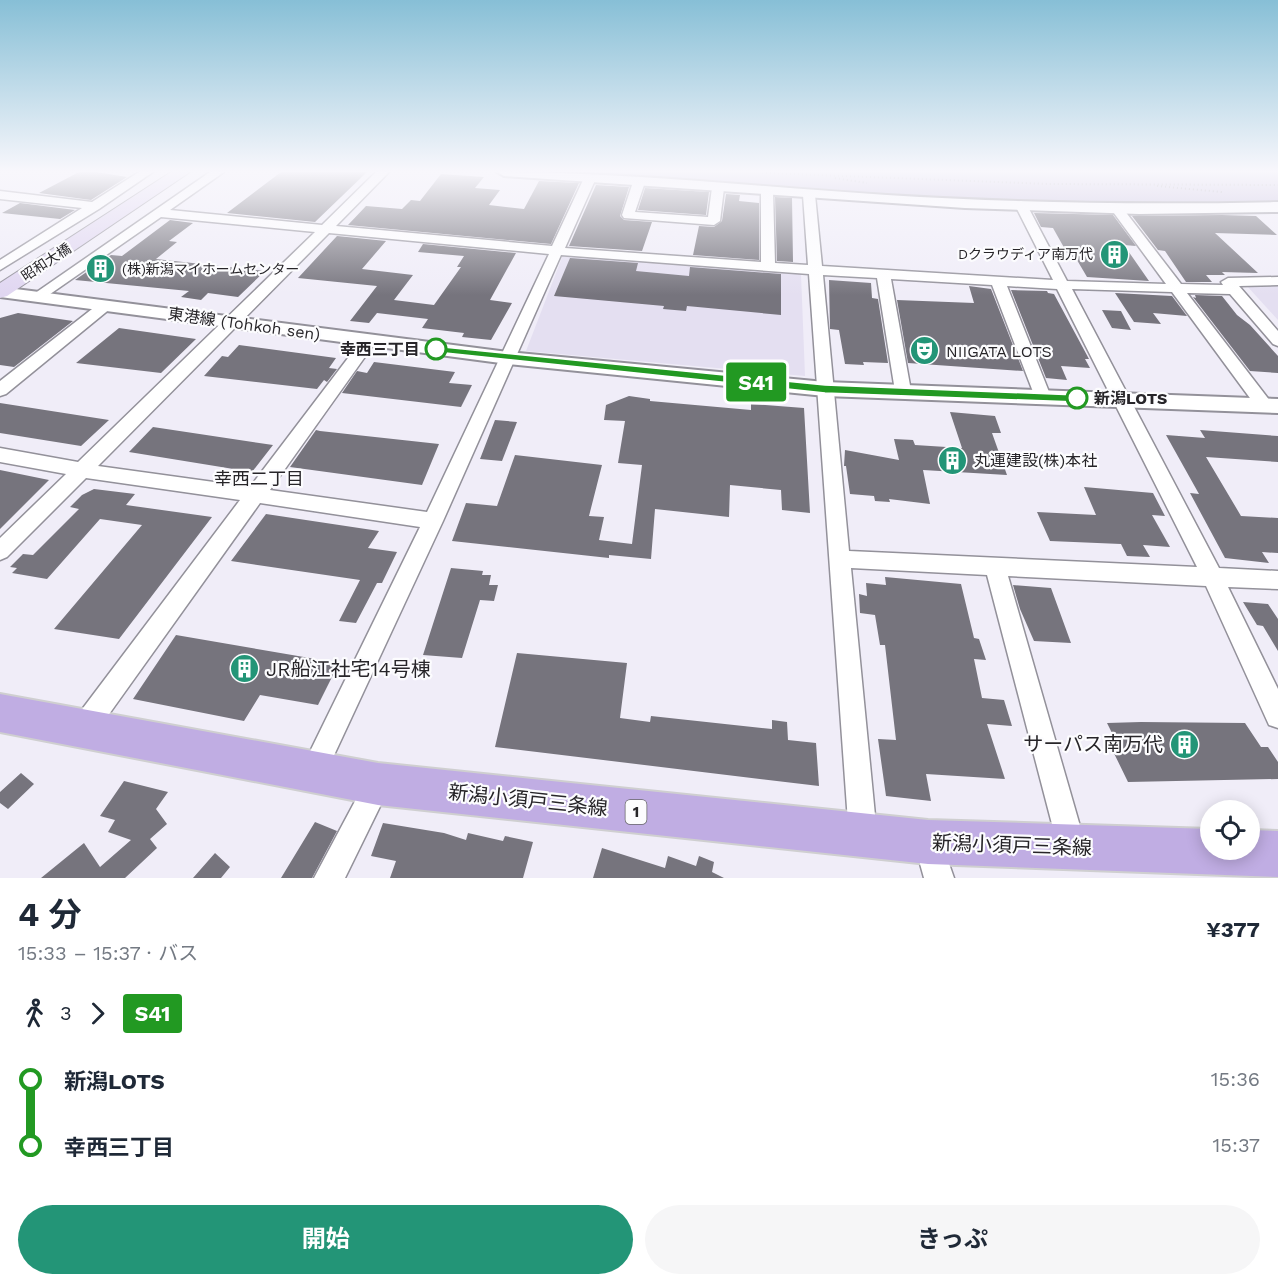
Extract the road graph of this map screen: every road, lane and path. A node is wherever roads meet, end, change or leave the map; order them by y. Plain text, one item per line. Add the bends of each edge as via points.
1 (84, 213) edge
2 (120, 213) edge
3 (158, 213) joint
4 (341, 213) edge
5 (575, 213) edge
6 (629, 213) edge
7 (715, 213) edge
8 (767, 213) edge
9 (811, 213) edge
10 (1025, 213) edge
11 (1120, 213) edge
12 (323, 230) junction
13 (558, 251) junction
14 (0, 266) edge
15 (768, 266) junction
16 (816, 270) junction
17 (883, 274) junction
18 (998, 281) junction
19 (1278, 281) edge
20 (1064, 285) junction
21 (1176, 289) junction
22 (1234, 290) junction
23 (0, 292) edge
24 (38, 296) junction
25 (106, 305) junction
26 (228, 323) junction
27 (369, 340) junction
28 (1278, 341) edge
29 (508, 358) junction
30 (825, 389) junction
31 (0, 390) edge
32 (903, 391) junction
33 (1043, 397) junction
34 (1122, 400) junction
35 (1271, 406) edge
36 (2, 457) edge
37 (81, 470) junction
38 (254, 495) junction
39 (433, 521) junction
40 (0, 551) edge
41 (839, 559) junction
42 (995, 566) junction
43 (1212, 576) junction
44 (1278, 580) edge
45 (0, 713) edge
46 (1278, 716) edge
47 (83, 729) junction
48 (313, 772) junction
49 (378, 784) junction
50 (863, 836) junction
51 (1072, 847) junction
52 (1278, 854) edge
53 (933, 860) edge
54 (1221, 865) edge
55 (329, 878) edge

1 - 14 street
2 - 23 main road, 昭和大橋
3 - 12 street
3 - 24 street
4 - 12 street
5 - 13 street
6 - 7 street via 714,221
8 - 15 street
9 - 16 street
10 - 20 street
11 - 21 street
12 - 13 street
12 - 26 street
13 - 15 street
13 - 29 street
15 - 16 street
16 - 17 street
16 - 30 street
17 - 18 street
17 - 32 street
18 - 20 street
18 - 33 street
19 - 22 street via 1228,282
20 - 21 street
20 - 34 street
21 - 22 street
21 - 35 street
22 - 28 street
23 - 24 street, 東港線 (Tohkoh sen)
24 - 25 street, 東港線 (Tohkoh sen)
25 - 26 street, 東港線 (Tohkoh sen)
25 - 31 street
26 - 27 street, 東港線 (Tohkoh sen)
26 - 37 street
27 - 29 street, 東港線 (Tohkoh sen)
27 - 38 street
29 - 30 street, 東港線 (Tohkoh sen)
29 - 39 street
30 - 32 street, 東港線 (Tohkoh sen)
30 - 41 street
32 - 33 street, 東港線 (Tohkoh sen)
33 - 34 street, 東港線 (Tohkoh sen)
34 - 35 street, 東港線 (Tohkoh sen)
34 - 43 street
36 - 37 street
37 - 38 street
37 - 40 street
38 - 39 street
38 - 47 street
39 - 48 street
41 - 42 street
41 - 50 street
42 - 43 street
42 - 51 street
43 - 44 street
43 - 46 street
45 - 47 main road, 新潟小須戸三条線 / 1
47 - 48 main road, 新潟小須戸三条線 / 1
48 - 49 main road, 新潟小須戸三条線 / 1
49 - 50 main road, 新潟小須戸三条線 / 1
49 - 55 street
50 - 53 main road, 新潟小須戸三条線 / 1
51 - 53 main road, 新潟小須戸三条線 / 1
51 - 54 main road, 新潟小須戸三条線 / 1
52 - 54 main road, 新潟小須戸三条線 / 1

